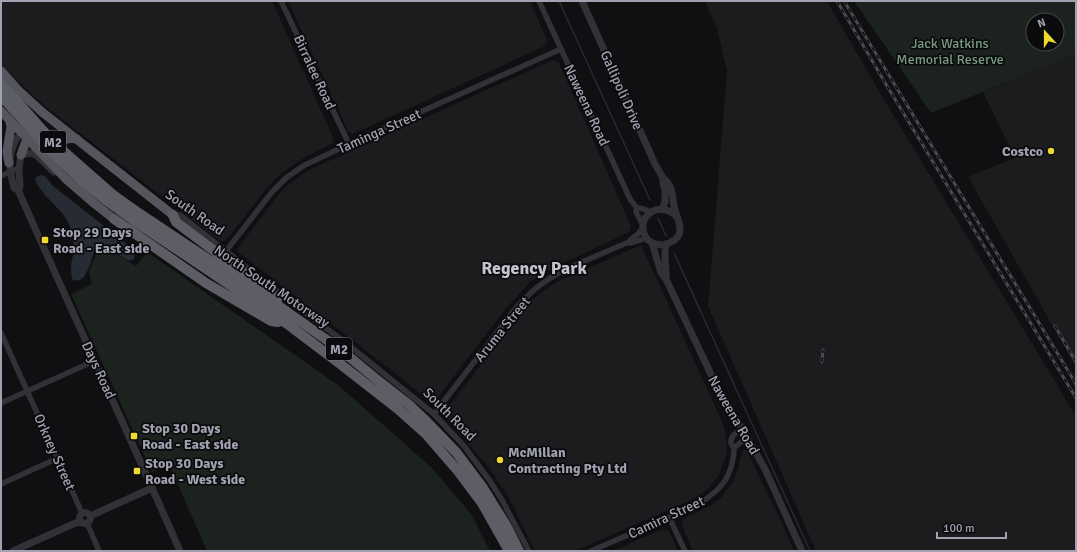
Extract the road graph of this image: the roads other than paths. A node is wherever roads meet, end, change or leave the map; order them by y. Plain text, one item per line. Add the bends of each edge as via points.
1 (281, 1) edge
2 (539, 1) edge
3 (582, 1) edge
4 (561, 49) junction
5 (1, 71) edge
6 (6, 83) edge
7 (18, 90) junction
8 (1, 96) edge
9 (1, 103) edge
10 (1, 111) edge
11 (9, 120) junction
12 (31, 126) junction
13 (22, 136) junction
14 (77, 139) junction
15 (349, 144) junction
16 (21, 155) junction
17 (55, 166) junction
18 (10, 168) junction
19 (19, 168) junction
20 (1, 176) edge
21 (663, 178) junction
22 (66, 179) junction
23 (18, 190) junction
24 (110, 198) junction
25 (637, 208) junction
26 (662, 209) junction
27 (651, 212) junction
28 (173, 215) junction
29 (676, 216) junction
30 (114, 219) joint
31 (643, 227) junction
32 (650, 241) junction
33 (629, 242) junction
34 (666, 244) junction
35 (226, 251) junction
36 (666, 279) junction
37 (283, 309) junction
38 (286, 323) junction
39 (1, 333) edge
40 (94, 361) junction
41 (27, 391) junction
42 (1, 403) edge
43 (434, 414) junction
44 (742, 429) junction
45 (747, 437) junction
46 (734, 448) junction
47 (58, 458) junction
48 (1, 484) edge
49 (152, 488) junction
50 (670, 517) junction
51 (83, 519) junction
52 (13, 551) edge
53 (99, 551) edge
54 (180, 551) edge
55 (509, 551) edge
56 (519, 551) edge
57 (529, 551) edge
58 (591, 551) edge
59 (685, 551) edge
60 (802, 551) edge

1 - 15 street, Birralee Road
2 - 4 street, Naweena Road
3 - 21 street, Gallipoli Drive
4 - 15 street, Taminga Street
4 - 25 street, Naweena Road via 630,199
5 - 6 highway, South Road
6 - 7 highway, South Road
6 - 9 highway via 13,90 6,101
6 - 24 highway, North South Motorway / M2 via 53,142
7 - 12 highway via 32,112
7 - 14 highway, South Road
8 - 24 highway, North South Motorway / M2 via 80,179
10 - 11 highway
11 - 13 highway
11 - 18 highway via 11,126 7,152
12 - 13 highway
12 - 14 highway via 39,123 56,124
13 - 16 highway
13 - 17 highway
13 - 18 street via 13,147
14 - 17 highway via 66,139 56,146 53,158
14 - 28 highway, South Road
15 - 35 street, Taminga Street via 303,166 286,178
16 - 19 street, Days Road
16 - 22 street via 36,155 53,172
17 - 22 highway
18 - 19 street
18 - 20 street
18 - 23 street, Days Road via 14,188
19 - 23 street, Days Road
21 - 26 street, Gallipoli Drive via 666,196
21 - 29 street, Gallipoli Drive via 672,191
22 - 30 highway
23 - 40 street, Days Road
24 - 37 highway, North South Motorway / M2 via 140,214
24 - 38 highway, North South Motorway / M2 via 136,222
25 - 27 street via 641,207
25 - 31 street, Naweena Road via 636,212
26 - 27 street
26 - 29 street
27 - 31 street
28 - 35 street, South Road via 180,215
28 - 37 highway via 176,222 269,291
29 - 34 street via 680,231 674,240
30 - 38 highway via 206,283 271,321
31 - 32 street via 644,234
31 - 33 street, Aruma Street
32 - 33 street, Aruma Street
32 - 34 street via 658,245
32 - 36 street, Naweena Road via 661,273
33 - 43 street, Aruma Street via 568,268 535,289 519,305
34 - 36 street, Naweena Road
35 - 43 street, South Road
36 - 44 street, Naweena Road via 716,385
37 - 56 highway, North South Motorway / M2 via 341,350 426,421 456,452 483,488
38 - 55 highway, North South Motorway / M2 via 392,404 426,434 482,503
39 - 41 street, Orkney Street
40 - 41 street
40 - 49 street, Days Road
41 - 42 street
41 - 47 street, Orkney Street
43 - 57 street, South Road via 464,446 490,481
44 - 45 street, Naweena Road
44 - 46 street, Camira Street via 732,436 731,443
45 - 46 street
45 - 60 street, Naweena Road via 765,469
46 - 50 street, Camira Street via 730,470 721,487 699,504
47 - 48 street
47 - 51 street, Orkney Street
49 - 51 street via 90,516 90,520
49 - 54 street, Days Road
50 - 58 street, Camira Street
50 - 59 street
51 - 52 street
51 - 53 street, Orkney Street

